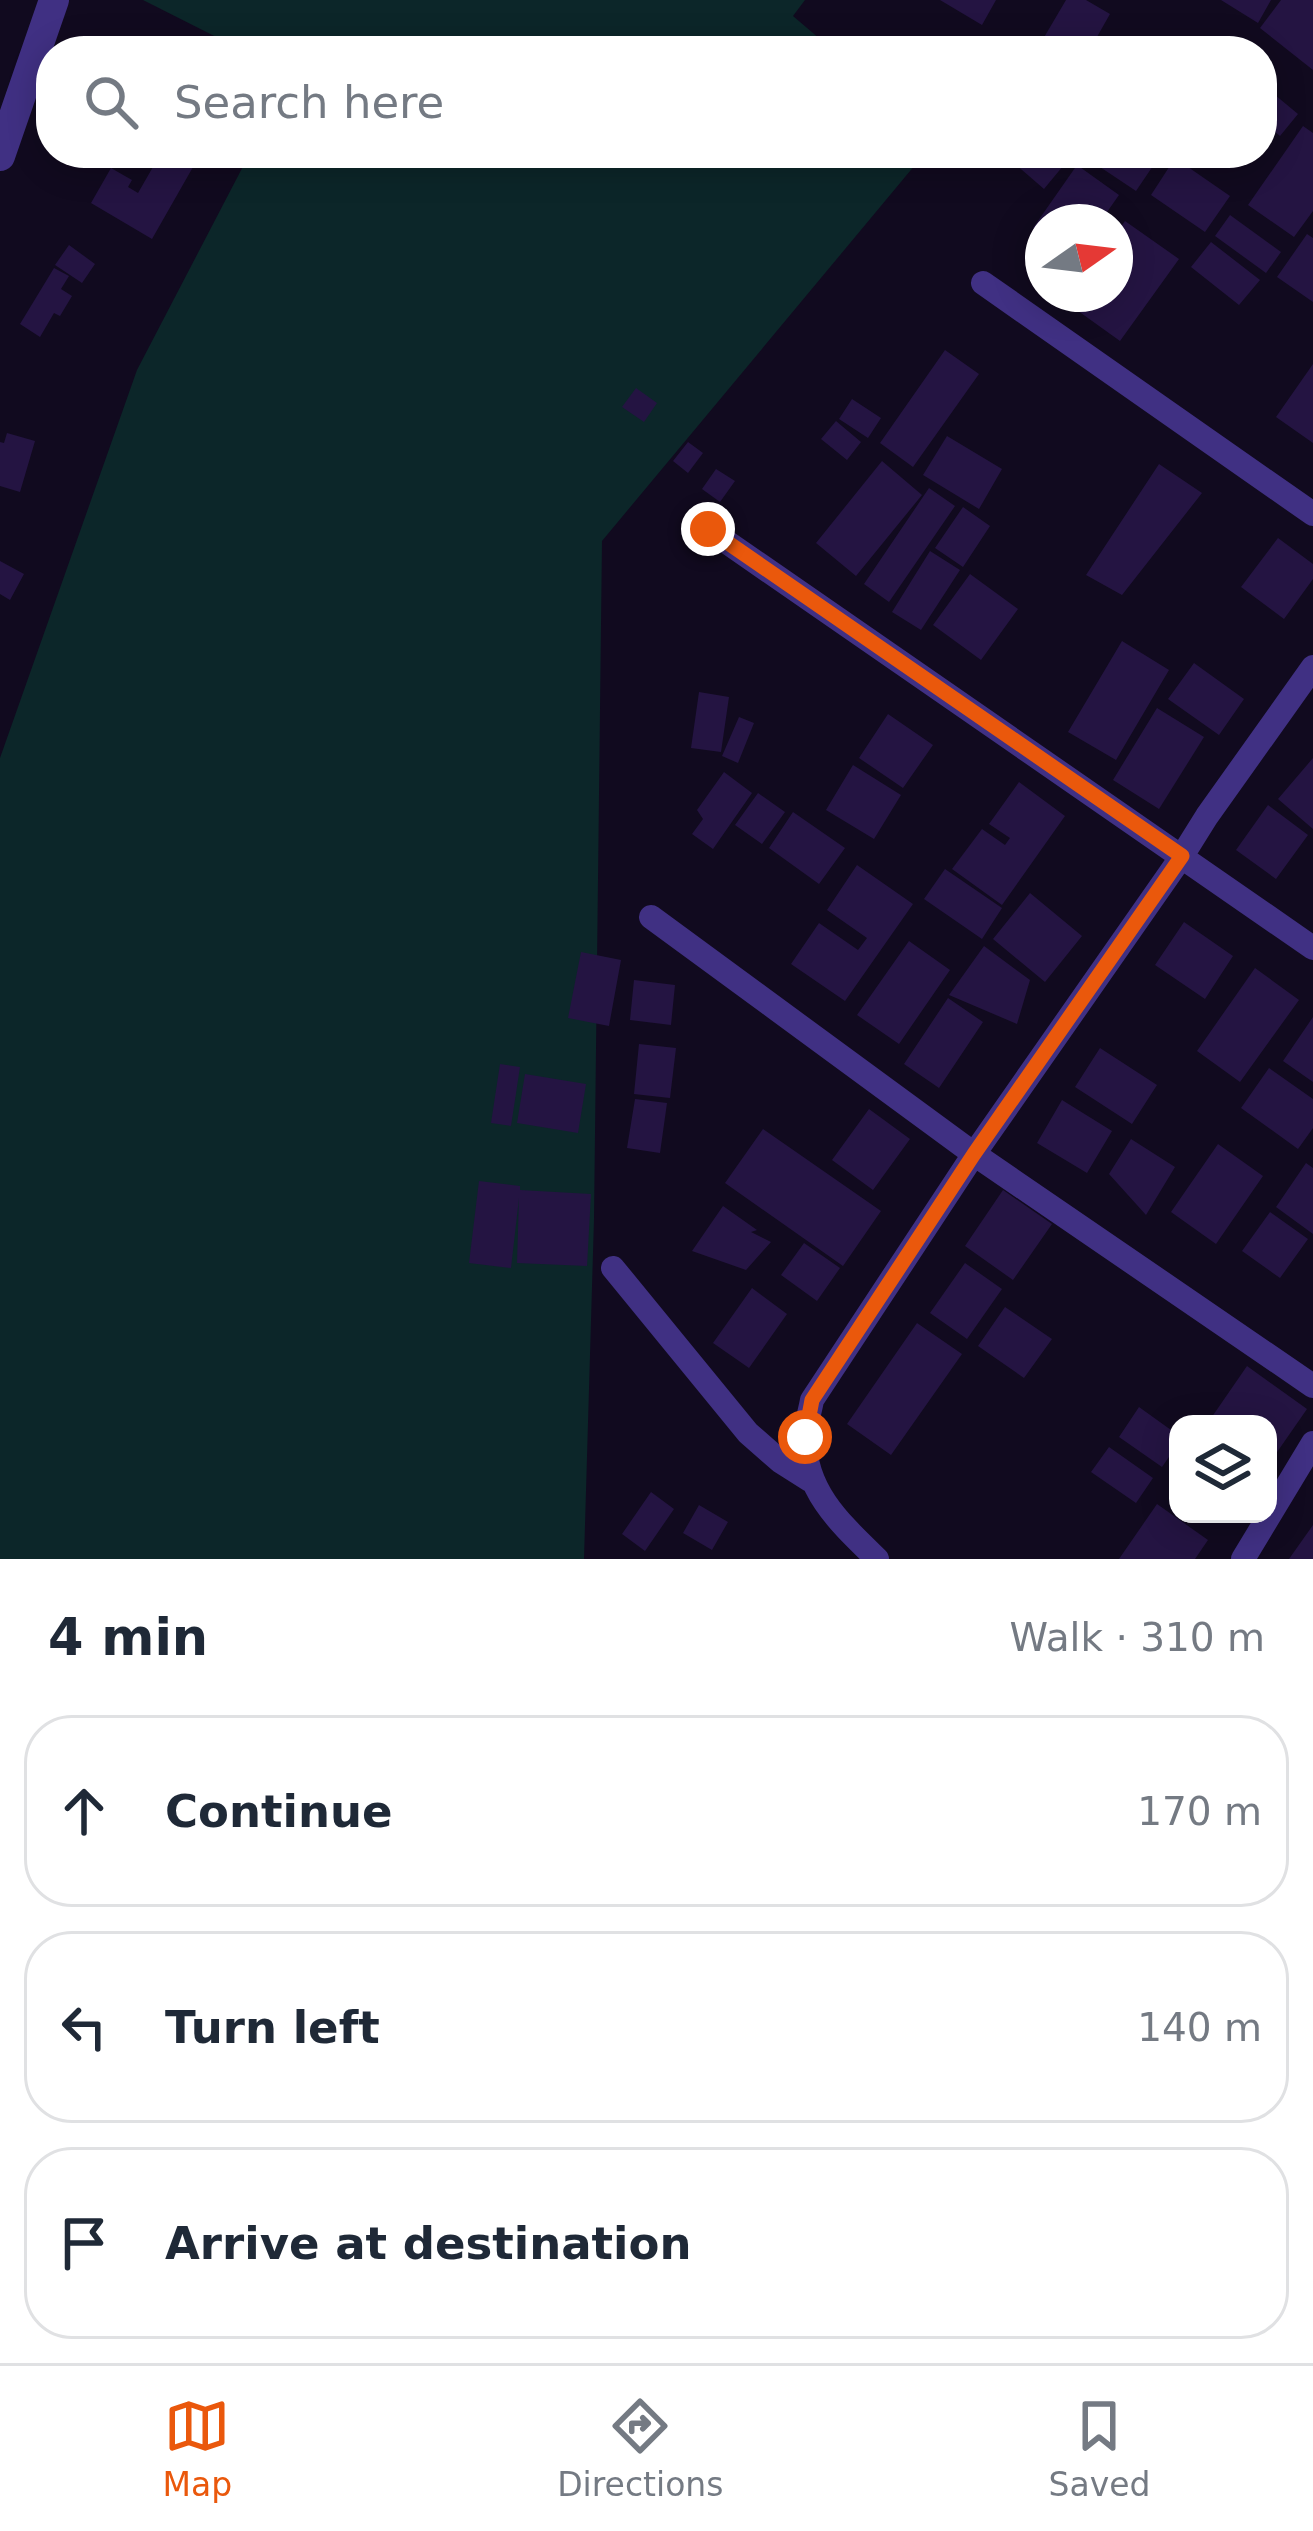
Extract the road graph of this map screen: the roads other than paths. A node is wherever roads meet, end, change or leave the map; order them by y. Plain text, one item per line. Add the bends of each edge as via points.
1 (54, 0) edge
2 (41, 36) edge
3 (36, 52) edge
4 (0, 155) edge
5 (983, 283) dead end
6 (1313, 514) edge
7 (708, 529) dead end
8 (1313, 667) edge
9 (1182, 856) junction
10 (651, 916) dead end
11 (1313, 948) edge
12 (974, 1154) junction
13 (613, 1268) dead end
14 (1313, 1386) edge
15 (1313, 1443) edge
16 (810, 1480) junction
17 (877, 1559) edge
18 (1243, 1559) edge

1 - 2 street
3 - 4 street
5 - 6 street
7 - 9 street
8 - 9 street
9 - 11 street
9 - 12 street
10 - 12 street
12 - 14 street
12 - 16 street via 812,1400 805,1437
13 - 16 street via 748,1433
15 - 18 street
16 - 17 street

